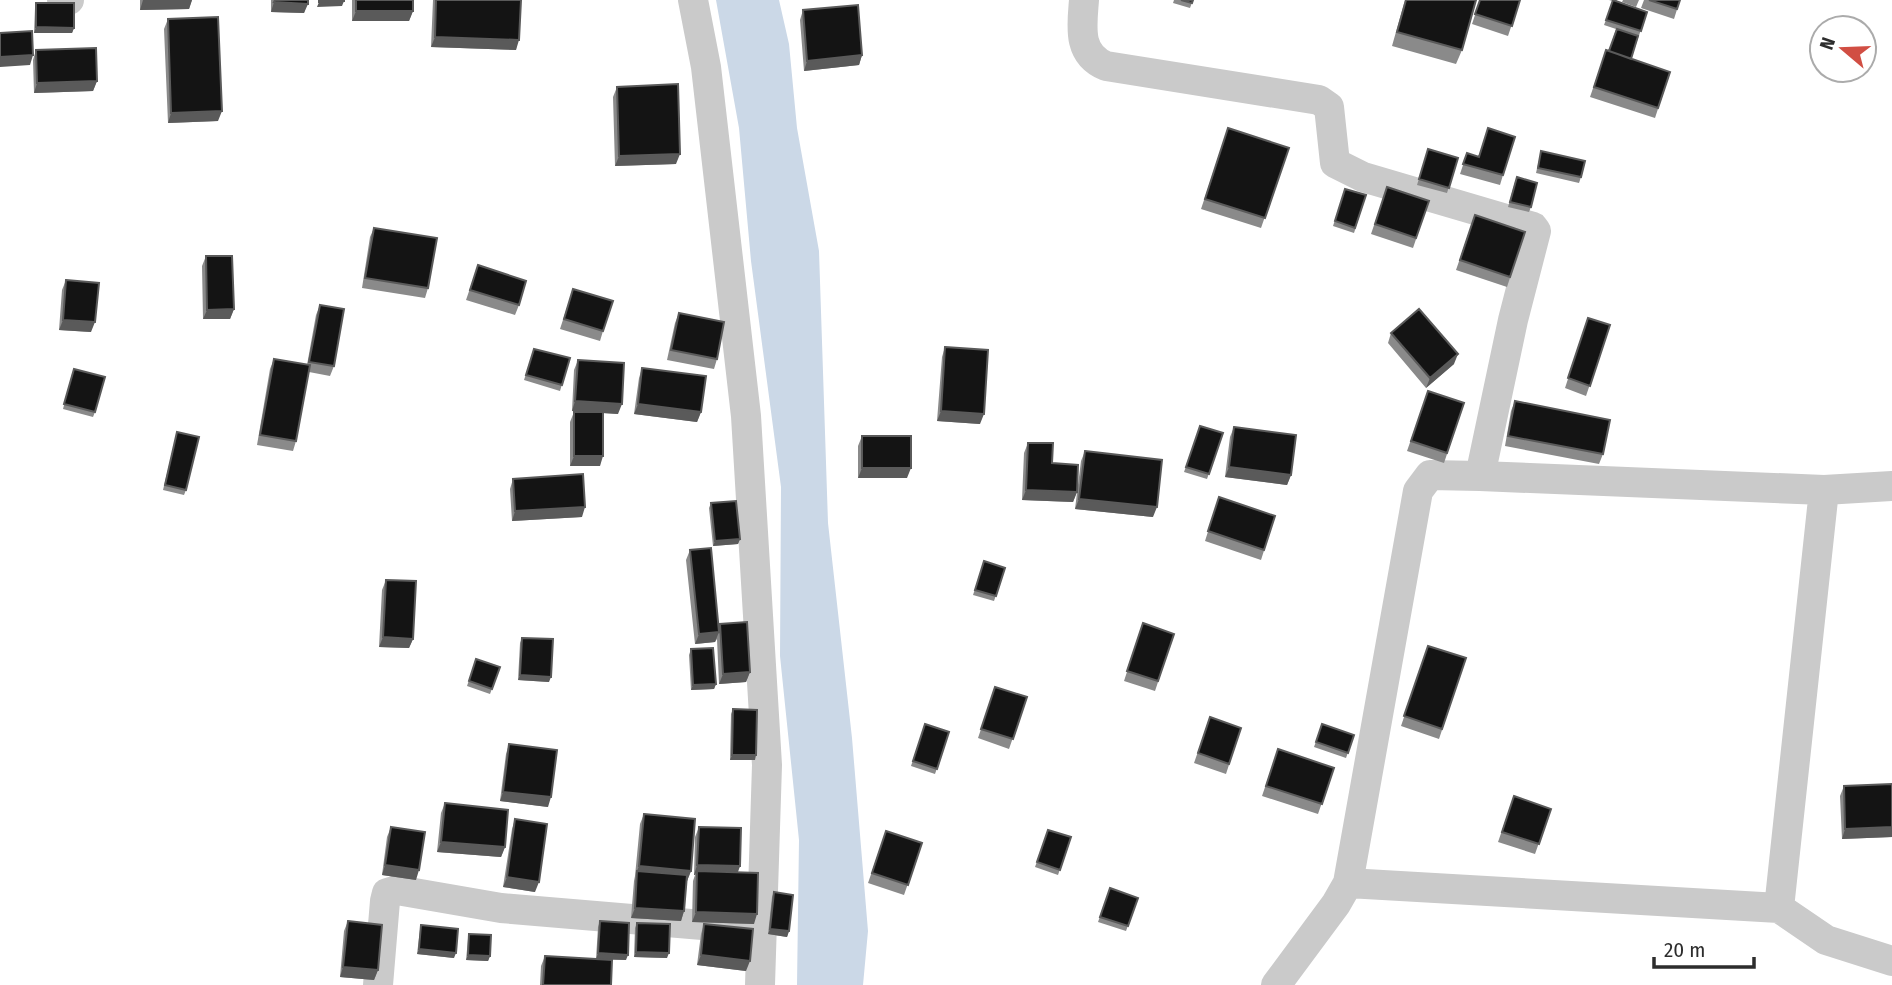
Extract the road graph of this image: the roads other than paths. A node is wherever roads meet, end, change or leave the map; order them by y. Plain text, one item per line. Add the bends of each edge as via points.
1 (62, 0) edge
2 (69, 0) edge
3 (693, 0) edge
4 (1084, 0) edge
5 (1480, 476) junction
6 (1892, 486) edge
7 (1824, 490) junction
8 (1348, 883) junction
9 (1779, 908) junction
10 (762, 930) junction
11 (1892, 961) edge
12 (378, 985) edge
13 (760, 985) edge
14 (1276, 985) edge

1 - 2 street
3 - 10 street via 706,67 746,416 767,765
4 - 5 street via 1082,33 1094,61 1319,100 1329,107 1333,158 1340,167 1533,227 1536,231
5 - 7 street
5 - 8 street via 1430,475 1418,491
6 - 7 street
7 - 9 street
8 - 9 street
8 - 14 street
9 - 11 street via 1826,940
10 - 12 street via 501,908 397,890 387,892 384,901
10 - 13 street

